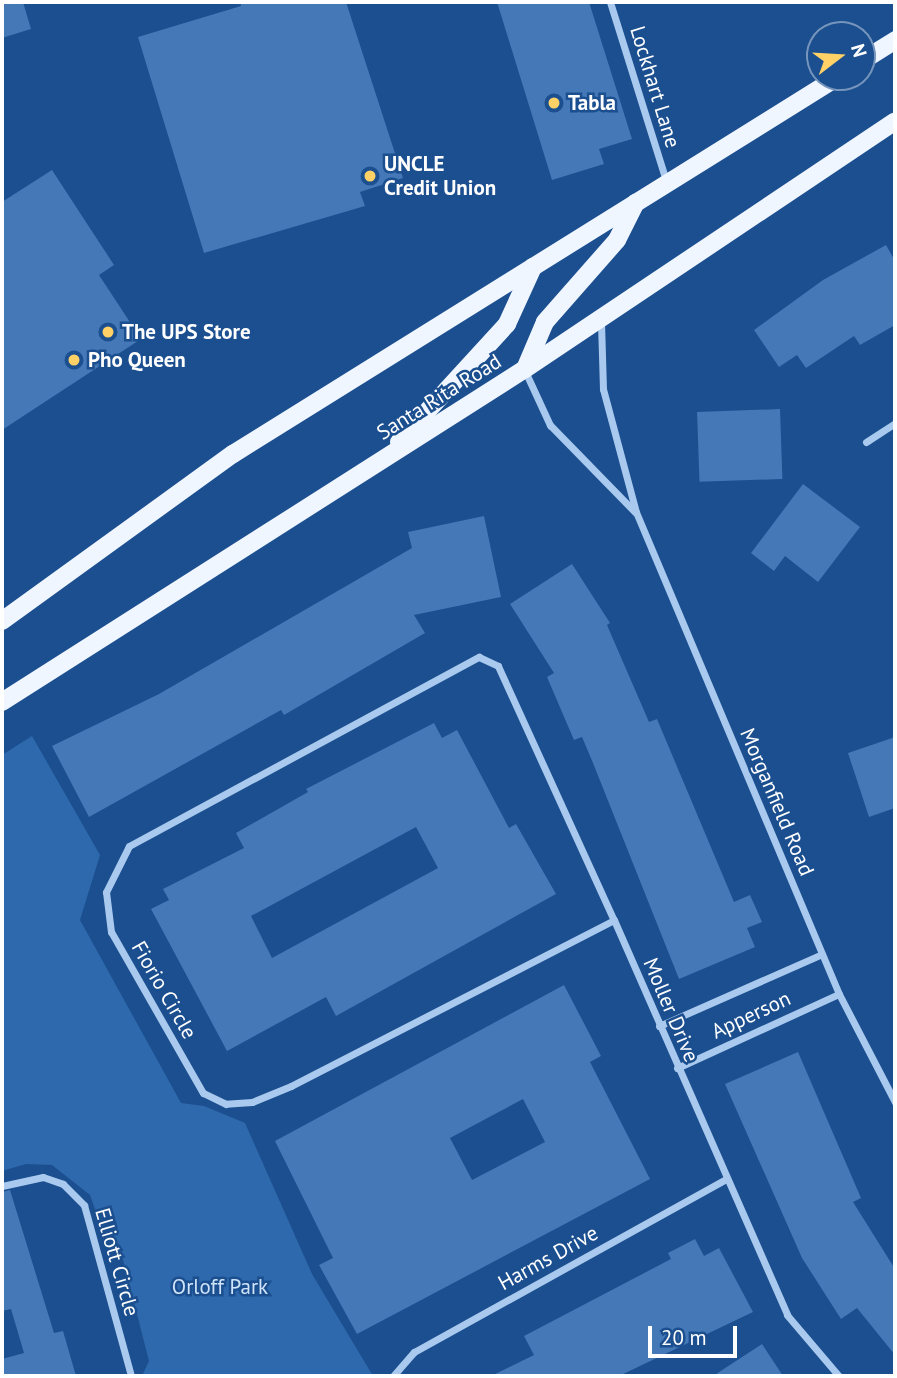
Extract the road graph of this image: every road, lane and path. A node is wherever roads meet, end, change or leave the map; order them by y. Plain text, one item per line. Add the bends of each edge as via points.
1 (610, 2) edge
2 (895, 40) edge
3 (876, 52) edge
4 (815, 91) edge
5 (895, 121) edge
6 (666, 182) junction
7 (636, 201) junction
8 (533, 267) junction
9 (600, 318) junction
10 (525, 369) junction
11 (895, 423) edge
12 (866, 442) dead end
13 (388, 455) junction
14 (636, 512) junction
15 (2, 621) edge
16 (479, 657) joint
17 (2, 702) edge
18 (614, 920) junction
19 (822, 954) junction
20 (839, 994) junction
21 (659, 1026) junction
22 (677, 1068) junction
23 (895, 1102) edge
24 (726, 1179) junction
25 (2, 1186) edge
26 (131, 1376) edge
27 (393, 1376) edge
28 (839, 1376) edge

1 - 6 street, Lockhart Lane
2 - 3 main road
4 - 6 main road
5 - 9 main road, Santa Rita Road
6 - 7 main road
7 - 8 main road
7 - 10 main road via 617,240 545,322
8 - 13 main road via 507,324
8 - 15 main road via 233,454
9 - 10 main road, Santa Rita Road
9 - 14 street, Morganfield Road via 603,389
10 - 13 main road, Santa Rita Road
10 - 14 street, Morganfield Road via 550,425
11 - 12 street
13 - 17 main road, Santa Rita Road
14 - 19 street, Morganfield Road
16 - 18 street, Moller Drive via 498,666
16 - 18 street, Fiorio Circle via 129,846 106,892 111,932 203,1093 226,1104 251,1102 291,1086
18 - 21 street, Moller Drive
19 - 20 street, Morganfield Road
19 - 21 street, Apperson
20 - 22 street, Apperson
20 - 23 street, Morganfield Road
21 - 22 street, Moller Drive
22 - 24 street, Moller Drive
24 - 27 street, Harms Drive via 414,1352
24 - 28 street, Moller Drive via 787,1315
25 - 26 street, Elliott Circle via 43,1177 63,1184 84,1205

